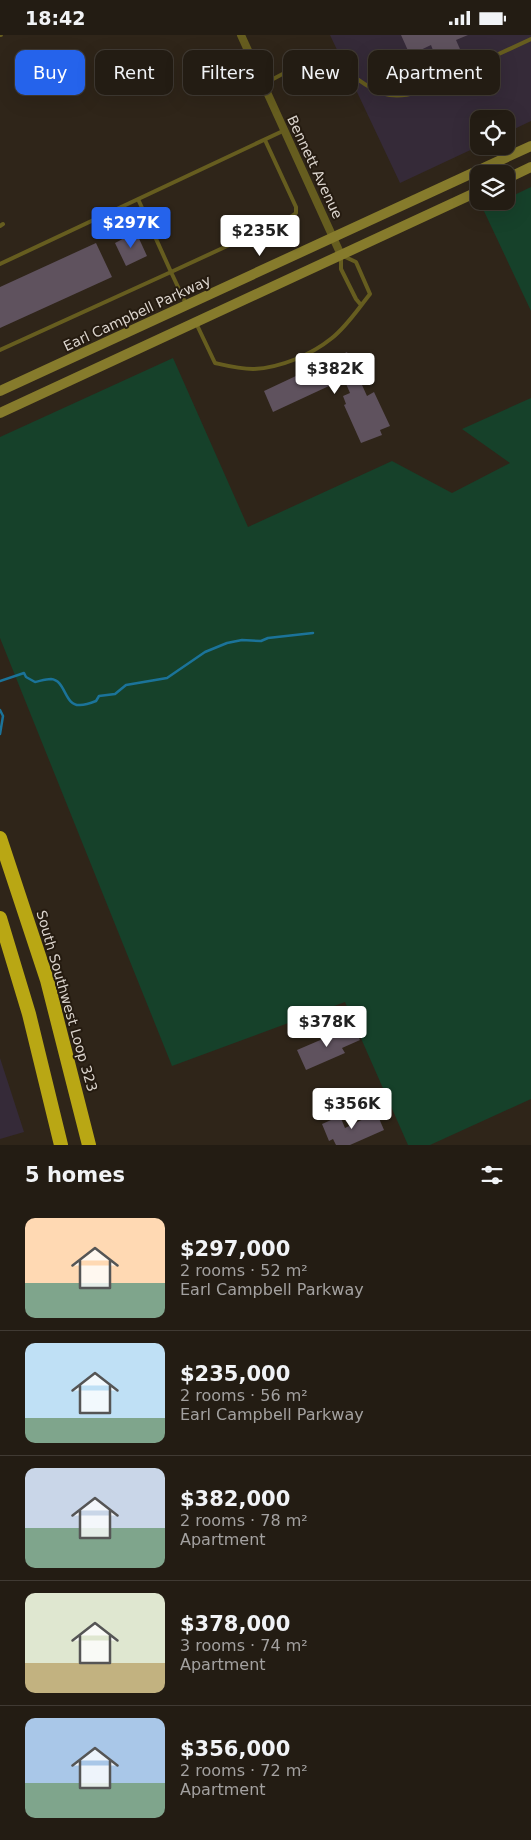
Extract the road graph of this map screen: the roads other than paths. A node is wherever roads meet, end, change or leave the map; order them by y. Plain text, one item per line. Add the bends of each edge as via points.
1 (241, 35) edge
2 (531, 39) edge
3 (248, 50) edge
4 (273, 79) edge
5 (268, 95) edge
6 (285, 131) junction
7 (265, 140) junction
8 (531, 146) edge
9 (531, 167) edge
10 (515, 175) edge
11 (470, 195) edge
12 (138, 199) junction
13 (334, 237) junction
14 (341, 255) junction
15 (0, 264) edge
16 (171, 272) junction
17 (186, 305) junction
18 (361, 305) junction
19 (196, 322) junction
20 (0, 350) edge
21 (0, 391) edge
22 (0, 413) edge
23 (0, 839) edge
24 (0, 864) edge
25 (17, 886) junction
26 (0, 918) edge
27 (61, 1145) edge
28 (88, 1145) edge

1 - 3 street, Bennett Avenue
2 - 4 lane via 417,92 400,96 383,94 340,67 326,63 302,66
5 - 6 street, Bennett Avenue
6 - 7 lane
6 - 13 street, Bennett Avenue
7 - 12 lane
7 - 16 lane via 296,213
8 - 13 main road, Earl Campbell Parkway
9 - 10 main road
11 - 14 main road
12 - 15 lane
12 - 16 lane
13 - 14 street, Bennett Avenue
13 - 17 main road, Earl Campbell Parkway
14 - 18 lane via 341,269
14 - 18 lane via 356,262 370,294
14 - 19 main road
16 - 17 lane
16 - 20 lane
17 - 21 main road, Earl Campbell Parkway
18 - 19 lane via 332,338 316,348 289,361 253,369 215,363
19 - 22 main road
23 - 25 highway, South Southwest Loop 323
24 - 25 highway
25 - 28 highway, South Southwest Loop 323 via 56,1013
26 - 27 highway via 29,1014

